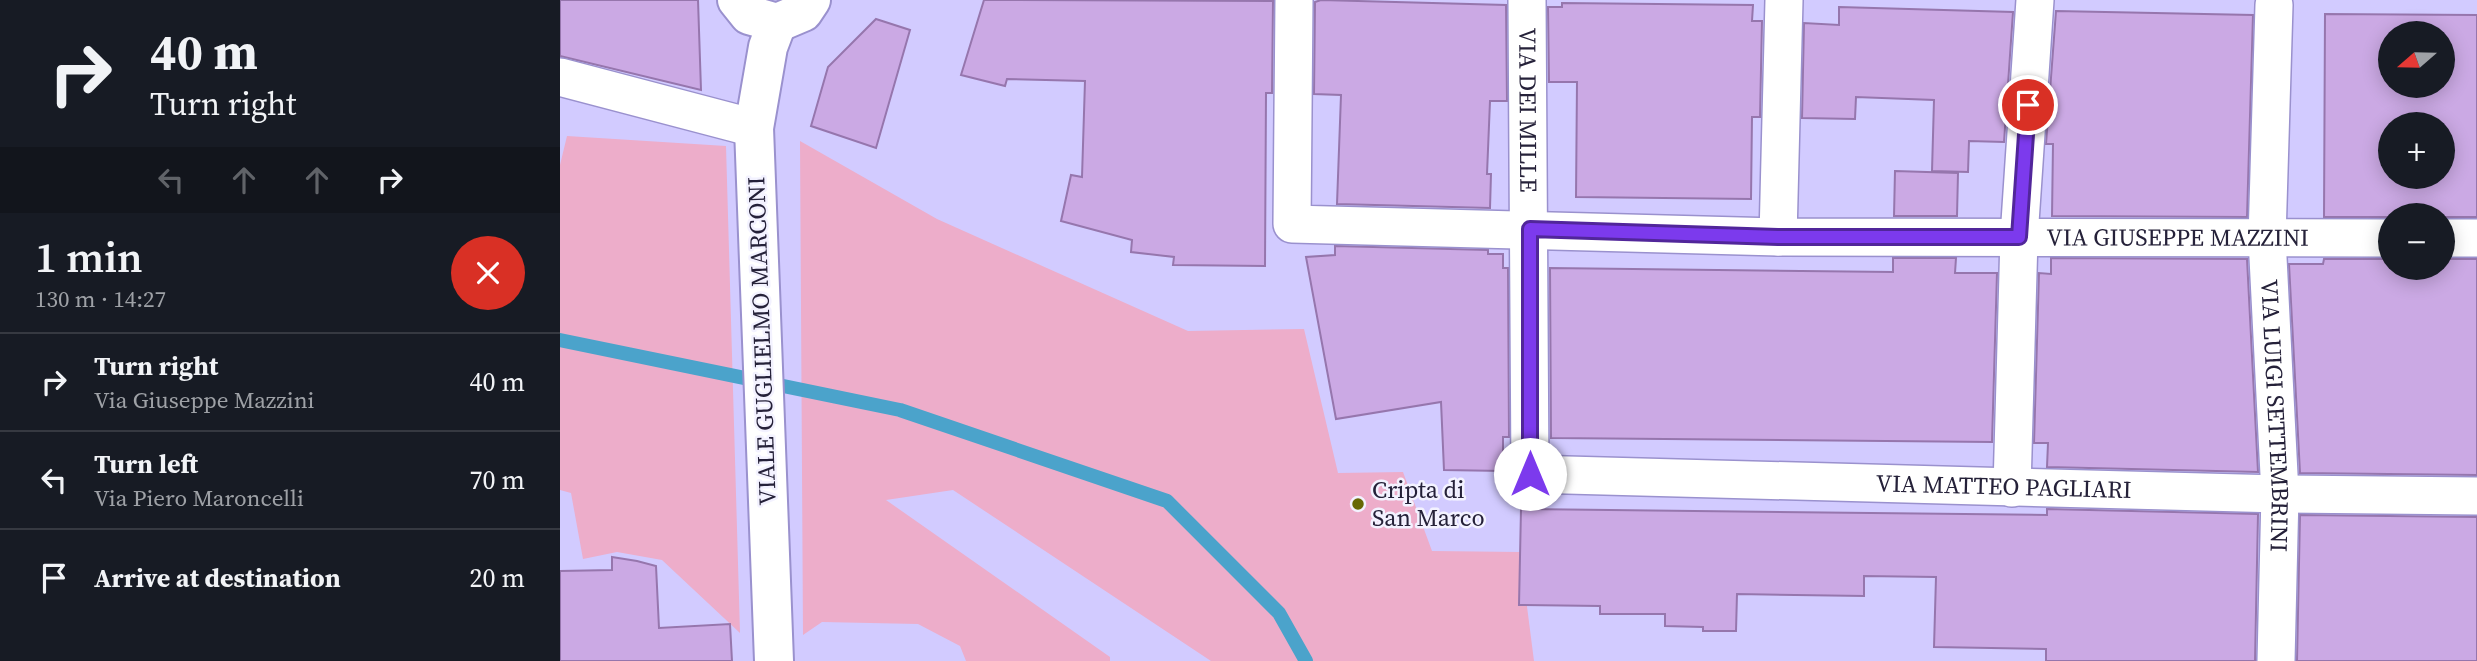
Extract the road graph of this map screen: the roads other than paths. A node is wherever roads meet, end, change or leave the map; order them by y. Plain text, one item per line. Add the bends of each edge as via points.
1 (737, 0) edge
2 (811, 0) edge
3 (1294, 0) edge
4 (1527, 0) edge
5 (1784, 0) edge
6 (2035, 0) edge
7 (2274, 5) dead end
8 (777, 23) junction
9 (560, 77) edge
10 (754, 128) junction
11 (1530, 229) junction
12 (1778, 237) junction
13 (2019, 237) junction
14 (2267, 238) junction
15 (2378, 238) edge
16 (2455, 238) edge
17 (2477, 238) edge
18 (1530, 474) joint
19 (2012, 488) junction
20 (2280, 494) junction
21 (2477, 496) edge
22 (773, 652) edge
23 (2276, 661) edge

1 - 8 main road via 749,15
2 - 8 main road via 803,12
3 - 11 street, VIA GIUSEPPE MAZZINI via 1292,224
4 - 11 street, VIA DEI MILLE
5 - 12 street
6 - 13 street
7 - 14 street, VIA LUIGI SETTEMBRINI
8 - 10 main road, VIALE GUGLIELMO MARCONI via 768,47
9 - 10 street
10 - 22 main road, VIALE GUGLIELMO MARCONI
11 - 12 street, VIA GIUSEPPE MAZZINI
11 - 18 street, VIA DEI MILLE
12 - 13 street, VIA GIUSEPPE MAZZINI
13 - 14 street, VIA GIUSEPPE MAZZINI
13 - 19 street
14 - 15 street, VIA GIUSEPPE MAZZINI
14 - 20 street, VIA LUIGI SETTEMBRINI
16 - 17 street
18 - 19 street, VIA MATTEO PAGLIARI
19 - 20 street, VIA MATTEO PAGLIARI
20 - 21 street, VIA MATTEO PAGLIARI
20 - 23 street, VIA LUIGI SETTEMBRINI

